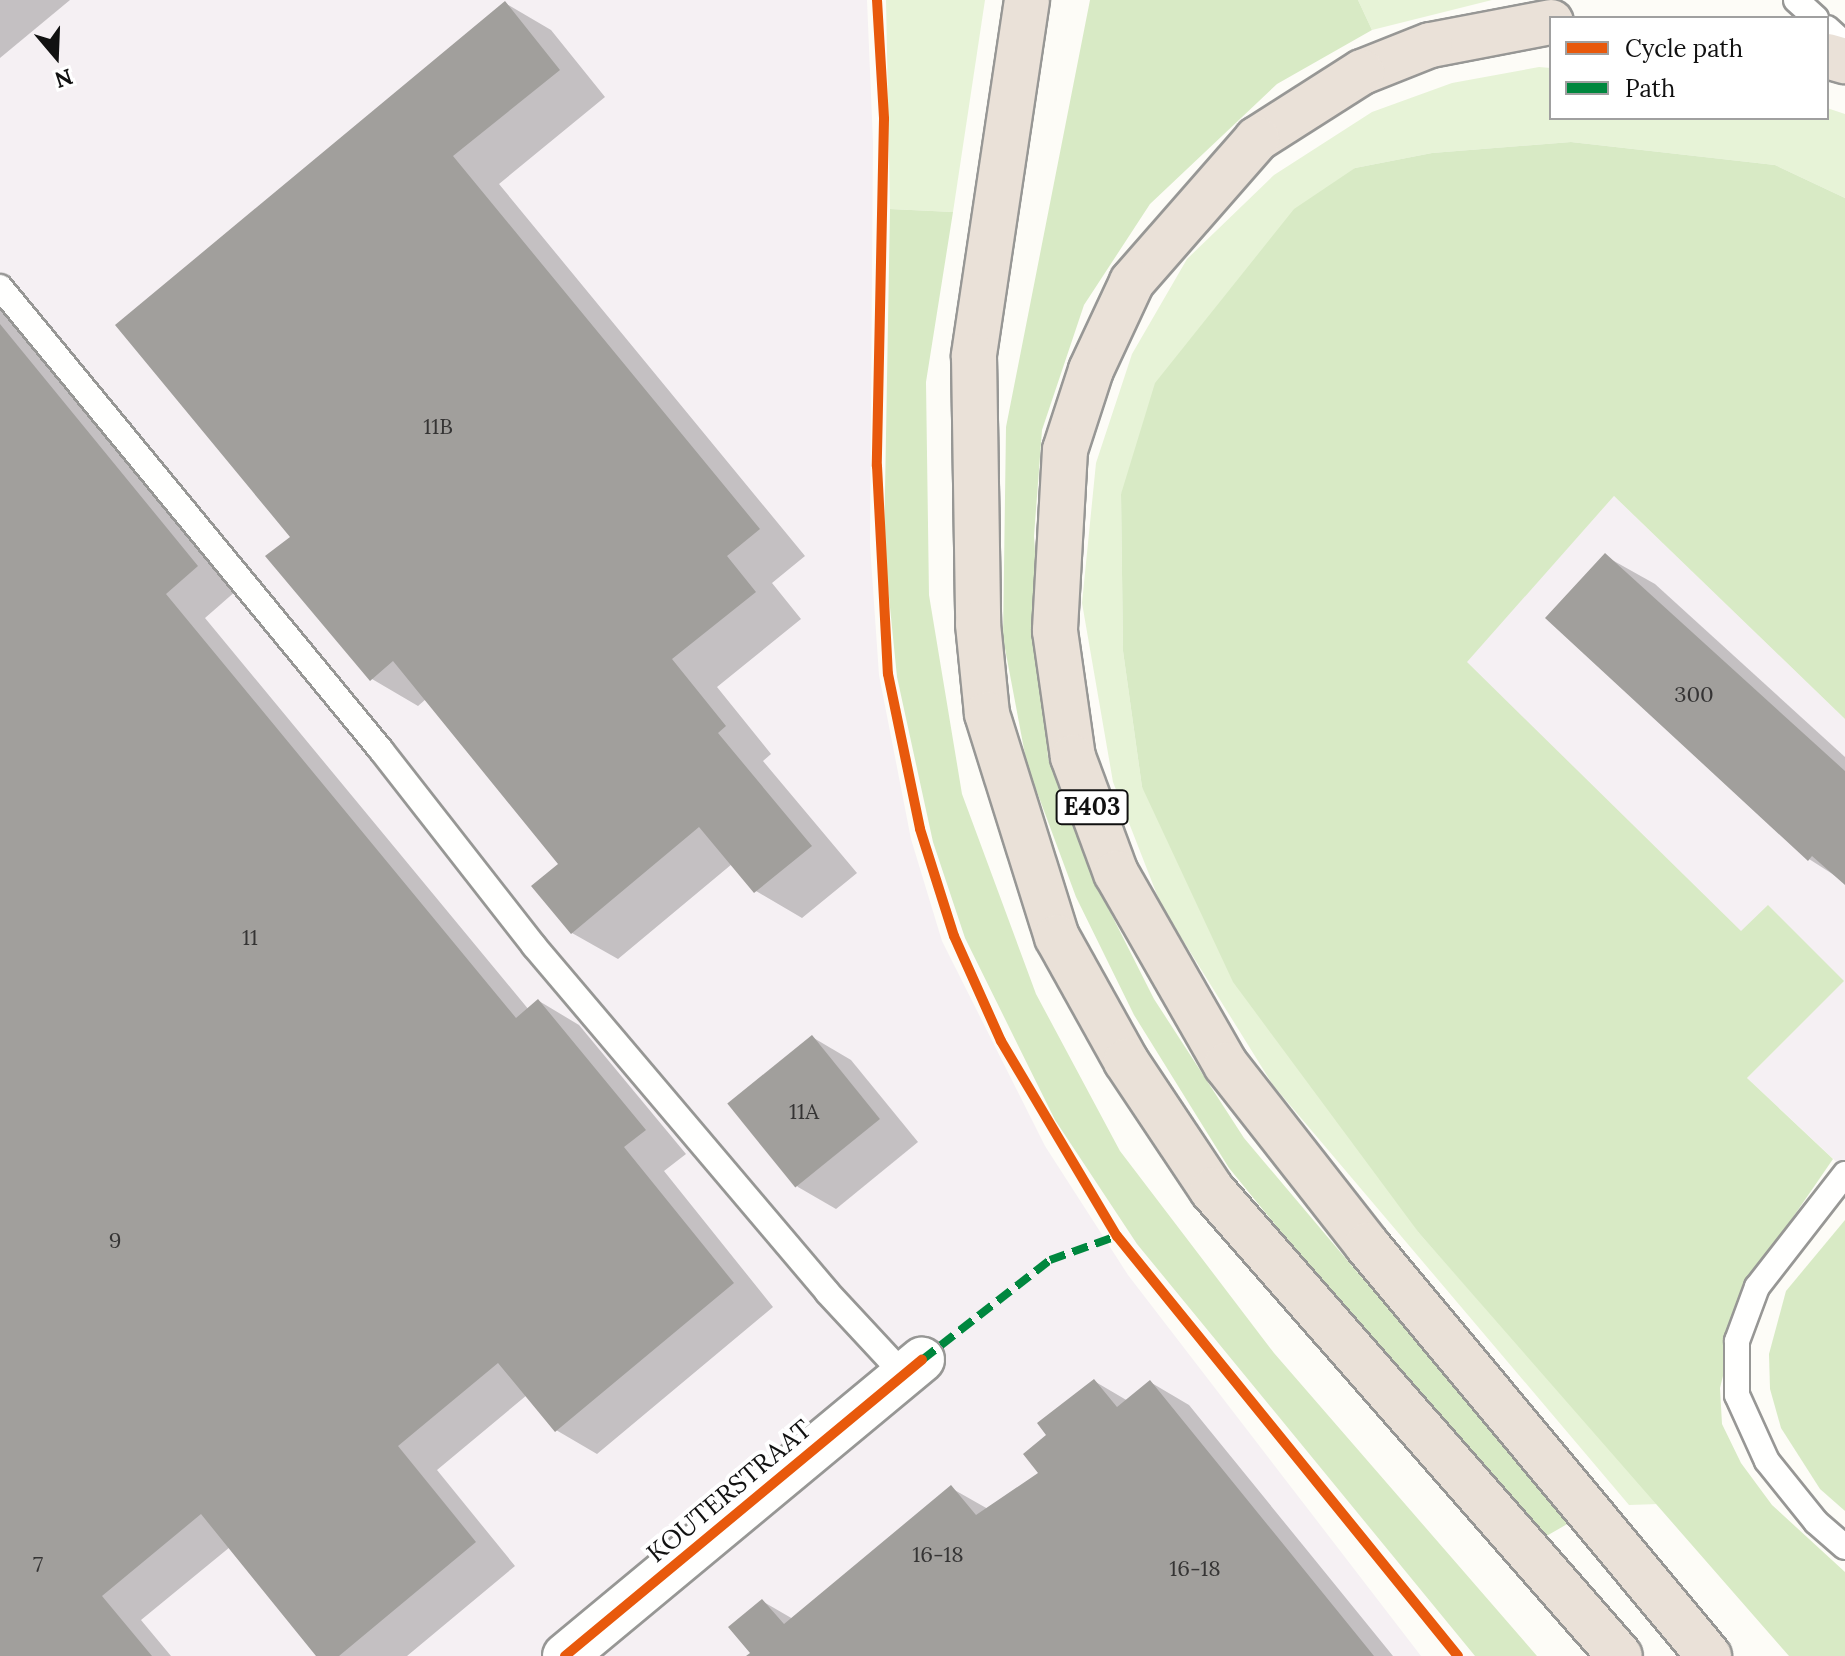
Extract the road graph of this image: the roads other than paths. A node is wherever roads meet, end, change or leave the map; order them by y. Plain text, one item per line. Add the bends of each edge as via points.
1 (1027, 0) edge
2 (1796, 0) edge
3 (1814, 16) edge
4 (1549, 22) edge
5 (1829, 30) edge
6 (1845, 44) edge
7 (0, 287) edge
8 (1845, 1174) edge
9 (913, 1367) joint
10 (1845, 1547) edge
11 (565, 1656) edge
12 (1620, 1656) edge
13 (1709, 1656) edge

1 - 12 highway, E403 via 974,356 978,624 987,714 1057,937 1126,1061 1212,1190
2 - 3 lane
4 - 13 highway, E403 via 1430,45 1362,72 1257,139 1141,270 1091,370 1065,450 1055,631 1073,757 1116,873 1226,1065 1377,1257
5 - 6 lane
7 - 9 lane via 381,750 534,946 827,1292
8 - 10 lane via 1757,1287 1737,1341 1737,1395 1767,1461 1816,1522
9 - 11 street, KOUTERSTRAAT

